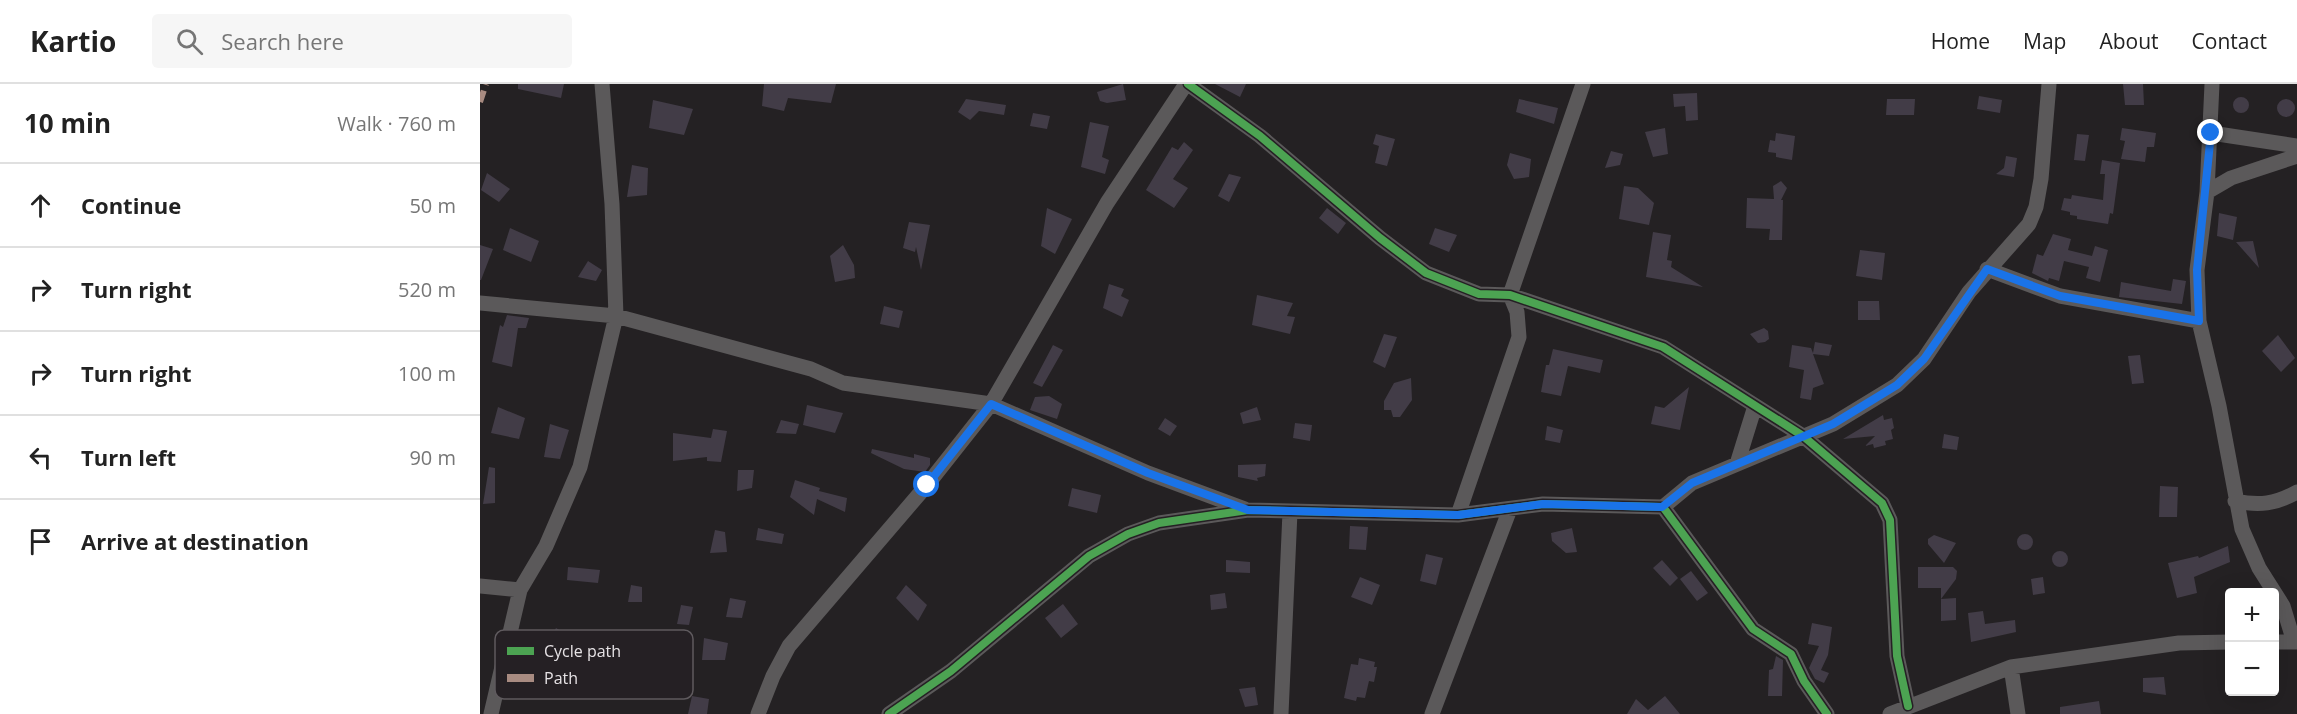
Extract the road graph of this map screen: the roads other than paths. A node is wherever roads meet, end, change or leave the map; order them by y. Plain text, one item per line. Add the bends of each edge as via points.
1 (602, 84) edge
2 (1187, 84) edge
3 (1582, 84) edge
4 (2049, 84) edge
5 (2212, 84) edge
6 (2211, 133) junction
7 (2297, 146) edge
8 (2297, 156) edge
9 (2207, 192) junction
10 (1987, 269) junction
11 (1510, 295) junction
12 (480, 303) edge
13 (616, 316) junction
14 (2199, 321) junction
15 (991, 404) junction
16 (1755, 406) junction
17 (1803, 436) junction
18 (1737, 464) junction
19 (2297, 492) edge
20 (2235, 501) junction
21 (1662, 507) junction
22 (1510, 509) junction
23 (1248, 510) junction
24 (1290, 512) junction
25 (1458, 515) junction
26 (480, 586) edge
27 (520, 590) junction
28 (511, 630) edge
29 (2225, 642) edge
30 (2279, 642) edge
31 (2296, 642) edge
32 (2011, 667) junction
33 (495, 697) edge
34 (1908, 706) junction
35 (491, 714) edge
36 (758, 714) edge
37 (889, 714) edge
38 (1281, 714) edge
39 (1432, 714) edge
40 (1827, 714) edge
41 (1890, 714) edge
42 (2018, 714) edge

1 - 13 street
2 - 11 street via 1260,136 1426,273 1479,294
2 - 15 street via 1107,203
3 - 11 street
4 - 10 street via 2036,207 2029,224
5 - 6 street
6 - 7 street
6 - 9 street
8 - 9 street via 2231,178
9 - 14 street via 2197,270
10 - 14 street via 2060,296
10 - 17 street via 1924,359 1897,385 1833,424
11 - 16 street via 1663,347
11 - 25 street via 1517,312 1519,337
12 - 13 street
13 - 15 street via 794,364 843,383
13 - 27 street via 574,488
14 - 20 street
15 - 23 street via 1148,473
15 - 36 street via 789,646
16 - 17 street
16 - 18 street
17 - 18 street
17 - 34 street via 1882,503 1890,520 1898,656
18 - 21 street via 1692,483
19 - 20 street via 2263,505
20 - 31 street via 2242,529 2259,568 2283,606
21 - 22 street via 1543,504
21 - 40 street via 1753,628 1791,654
22 - 25 street
22 - 39 street
23 - 24 street
23 - 37 street via 1159,524 1089,556 951,671
24 - 25 street
24 - 38 street
26 - 27 street
27 - 28 street
29 - 32 street via 2179,643
30 - 31 street
32 - 34 street
32 - 42 street
33 - 35 street
34 - 41 street

